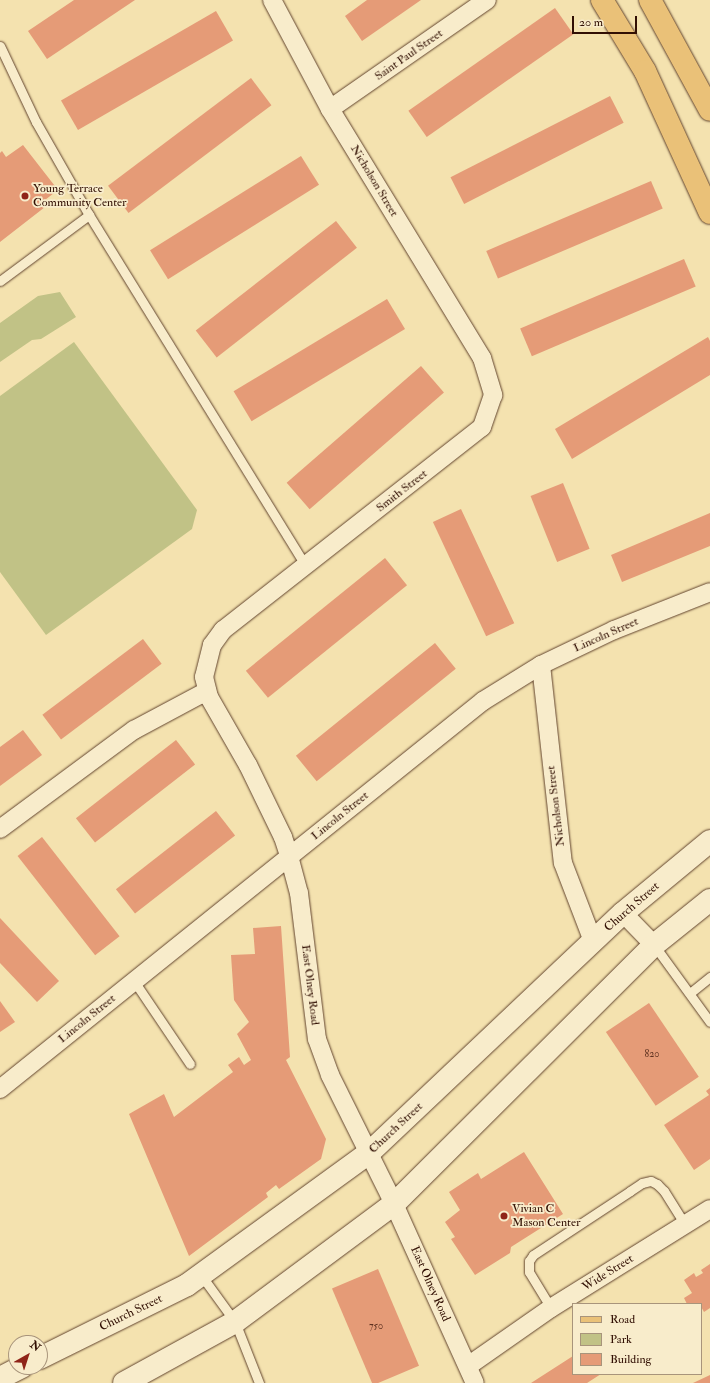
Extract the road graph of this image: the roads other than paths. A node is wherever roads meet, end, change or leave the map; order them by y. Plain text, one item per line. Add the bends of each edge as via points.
1 (272, 0) edge
2 (487, 0) edge
3 (602, 0) edge
4 (650, 0) edge
5 (0, 46) edge
6 (330, 109) junction
7 (710, 110) edge
8 (710, 213) edge
9 (89, 215) junction
10 (0, 281) edge
11 (482, 358) joint
12 (306, 567) junction
13 (710, 592) edge
14 (264, 599) joint
15 (541, 665) junction
16 (207, 691) junction
17 (0, 829) edge
18 (710, 841) edge
19 (289, 856) junction
20 (710, 900) edge
21 (624, 912) junction
22 (592, 942) junction
23 (654, 945) junction
24 (710, 977) edge
25 (134, 981) junction
26 (690, 993) junction
27 (710, 1022) edge
28 (190, 1064) dead end
29 (0, 1090) edge
30 (369, 1153) junction
31 (394, 1204) junction
32 (710, 1209) edge
33 (685, 1225) junction
34 (201, 1275) junction
35 (551, 1308) junction
36 (235, 1322) junction
37 (48, 1354) edge
38 (468, 1366) junction
39 (124, 1383) edge
40 (258, 1383) edge
41 (475, 1383) edge

1 - 6 street, Nicholson Street
2 - 6 street, Saint Paul Street
3 - 8 main road via 645,71
4 - 7 main road
5 - 9 lane via 36,122
6 - 11 street, Nicholson Street
9 - 10 lane
9 - 12 lane
11 - 12 street, Smith Street via 493,395 482,427
12 - 14 street, Smith Street
13 - 15 street, Lincoln Street via 614,630
14 - 16 street, East Olney Road via 223,630 212,645 206,662
15 - 19 street, Lincoln Street via 483,701
15 - 22 street, Nicholson Street via 563,863
16 - 17 street via 134,730
16 - 19 street, East Olney Road via 248,765
18 - 21 main road, Church Street
19 - 25 street, Lincoln Street
19 - 30 street, East Olney Road via 299,893 317,1039 330,1075
20 - 23 main road
21 - 22 main road, Church Street
21 - 23 street
22 - 30 main road, Church Street
23 - 26 lane
23 - 31 main road
24 - 26 lane
25 - 28 lane
25 - 29 street, Lincoln Street
26 - 27 lane
30 - 31 street, East Olney Road
30 - 34 main road, Church Street
31 - 36 main road
31 - 38 street, East Olney Road
32 - 33 street, Wide Street
33 - 35 street, Wide Street
33 - 35 lane via 657,1184 651,1181 642,1183 533,1255 529,1261 529,1272
34 - 36 lane
34 - 37 main road, Church Street via 187,1285
35 - 38 street, Wide Street
36 - 39 main road
36 - 40 lane
38 - 41 street, East Olney Road

